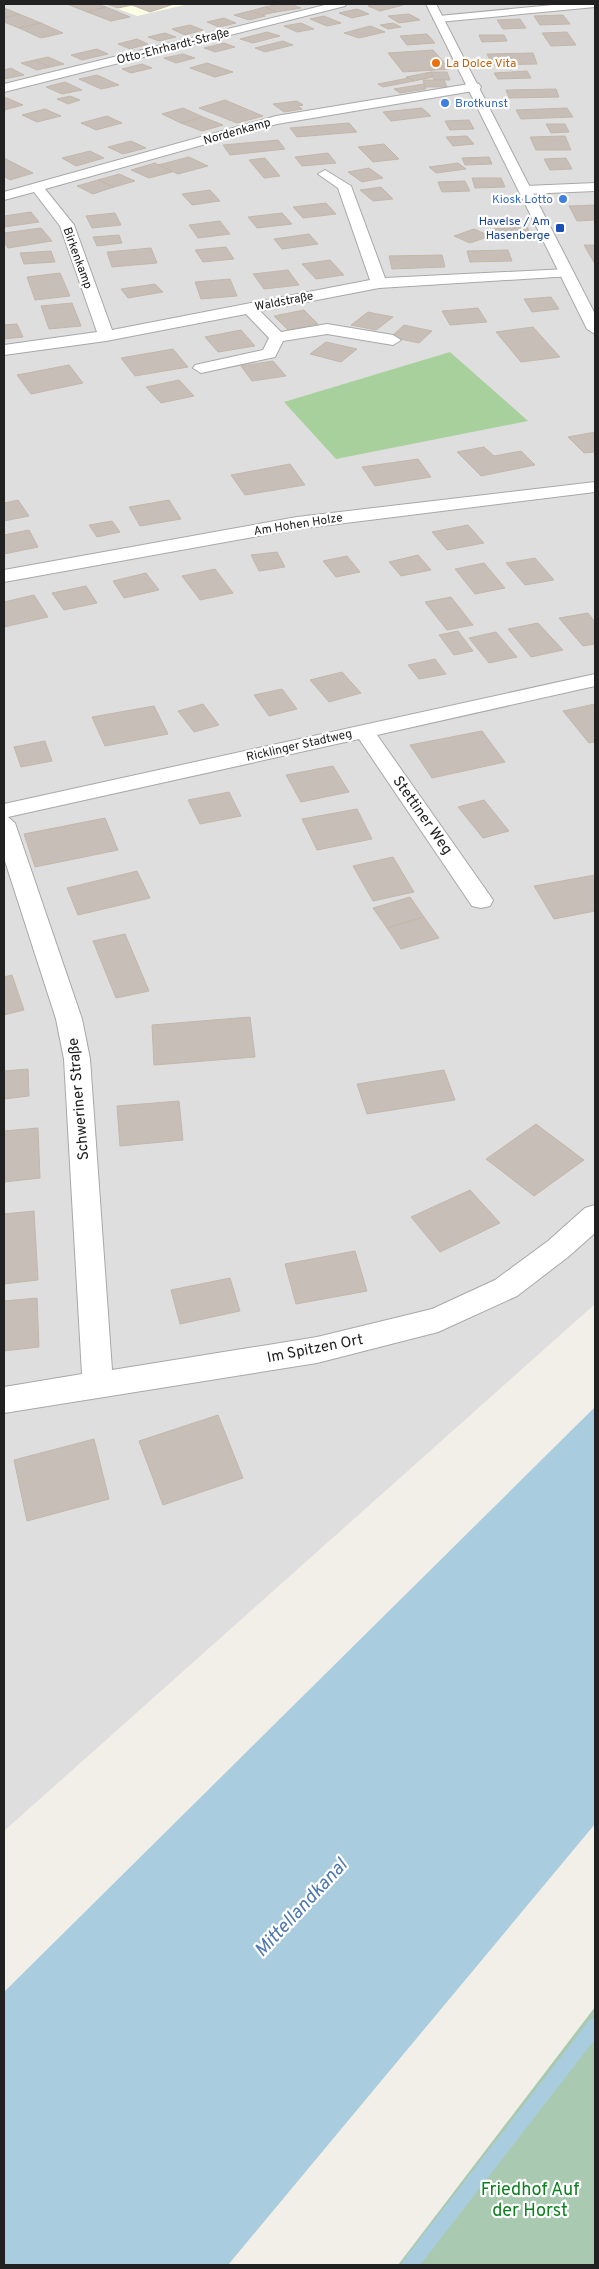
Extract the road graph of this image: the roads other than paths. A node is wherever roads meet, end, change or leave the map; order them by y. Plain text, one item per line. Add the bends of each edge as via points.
1 (341, 4) edge
2 (432, 4) edge
3 (594, 4) edge
4 (439, 19) junction
5 (475, 87) junction
6 (4, 88) edge
7 (325, 174) dead end
8 (38, 187) junction
9 (595, 187) edge
10 (526, 190) junction
11 (4, 196) edge
12 (567, 273) junction
13 (379, 283) junction
14 (250, 308) junction
15 (595, 329) edge
16 (106, 336) junction
17 (277, 337) junction
18 (393, 340) dead end
19 (4, 350) edge
20 (201, 368) dead end
21 (595, 487) edge
22 (4, 576) edge
23 (595, 680) edge
24 (364, 731) junction
25 (4, 812) edge
26 (4, 823) edge
27 (481, 900) dead end
28 (595, 1216) edge
29 (98, 1385) junction
30 (4, 1400) edge

1 - 6 street, Otto-Ehrhardt-Straße
2 - 4 street
3 - 4 street
4 - 5 street
5 - 8 street, Nordenkamp via 276,120
5 - 10 street
7 - 13 street via 344,186
8 - 11 street, Nordenkamp
8 - 16 street, Birkenkamp via 67,225
9 - 10 street
10 - 12 street
12 - 13 street, Waldstraße
12 - 15 street
13 - 14 street, Waldstraße
14 - 16 street, Waldstraße
14 - 17 street
16 - 19 street, Waldstraße
17 - 18 street via 327,329
17 - 20 street via 269,354
21 - 22 street, Am Hohen Holze via 305,522
23 - 24 street, Ricklinger Stadtweg
24 - 25 street, Ricklinger Stadtweg
24 - 27 street, Stettiner Weg
26 - 29 street, Schweriner Straße via 69,1019 77,1059
28 - 29 street, Im Spitzen Ort via 506,1288 438,1320 317,1350
29 - 30 street, Im Spitzen Ort

